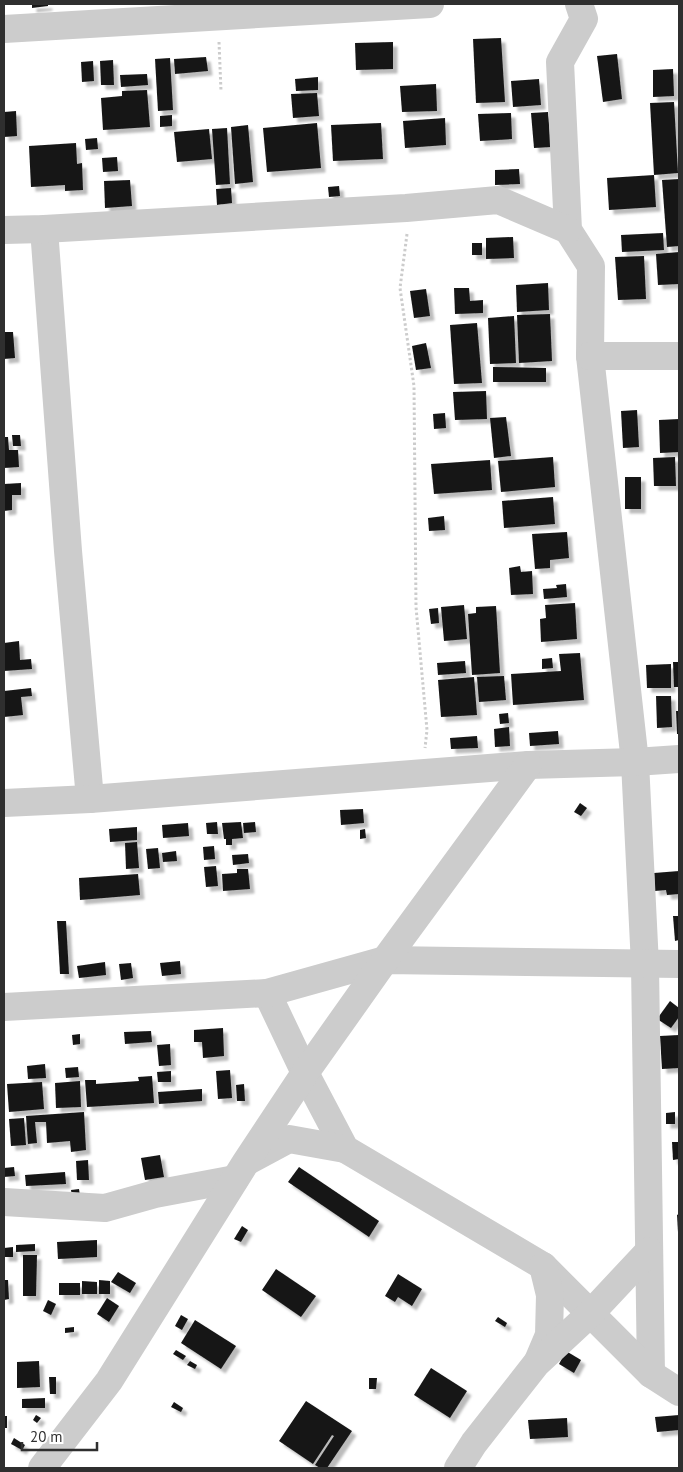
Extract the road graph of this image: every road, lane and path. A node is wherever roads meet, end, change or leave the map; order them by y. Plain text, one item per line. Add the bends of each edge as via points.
1 (430, 4) edge
2 (579, 4) edge
3 (218, 16) junction
4 (4, 29) edge
5 (221, 91) dead end
6 (406, 208) junction
7 (44, 229) junction
8 (4, 230) edge
9 (568, 230) junction
10 (590, 356) junction
11 (679, 356) edge
12 (679, 759) edge
13 (635, 762) junction
14 (528, 765) junction
15 (422, 773) junction
16 (90, 799) junction
17 (4, 803) edge
18 (385, 960) junction
19 (679, 964) edge
20 (644, 965) junction
21 (267, 993) junction
22 (4, 1006) edge
23 (305, 1074) junction
24 (345, 1149) junction
25 (240, 1170) junction
26 (4, 1202) edge
27 (649, 1251) junction
28 (544, 1266) junction
29 (591, 1313) junction
30 (536, 1364) junction
31 (651, 1374) junction
32 (679, 1392) edge
33 (42, 1468) edge
34 (458, 1468) edge

1 - 3 street
2 - 9 street via 584,19 560,62
3 - 4 street
3 - 5 path
6 - 7 street
6 - 9 street via 498,200
6 - 15 path via 408,228 400,288 414,386 416,607 427,730
7 - 8 street
7 - 16 street
9 - 10 street via 591,266
10 - 11 street
10 - 13 street
12 - 13 street
13 - 14 street
13 - 20 street
14 - 15 street
14 - 18 street
15 - 16 street
16 - 17 street
18 - 20 street
18 - 21 street
18 - 23 street
19 - 20 street
20 - 27 street
21 - 22 street
21 - 23 street
23 - 24 street
23 - 25 street
24 - 25 street via 289,1139
24 - 28 street
25 - 26 street via 105,1208
25 - 33 street via 109,1381
27 - 29 street
27 - 31 street
28 - 29 street
28 - 30 street via 550,1295 549,1336
29 - 30 street
29 - 31 street
30 - 34 street
31 - 32 street

